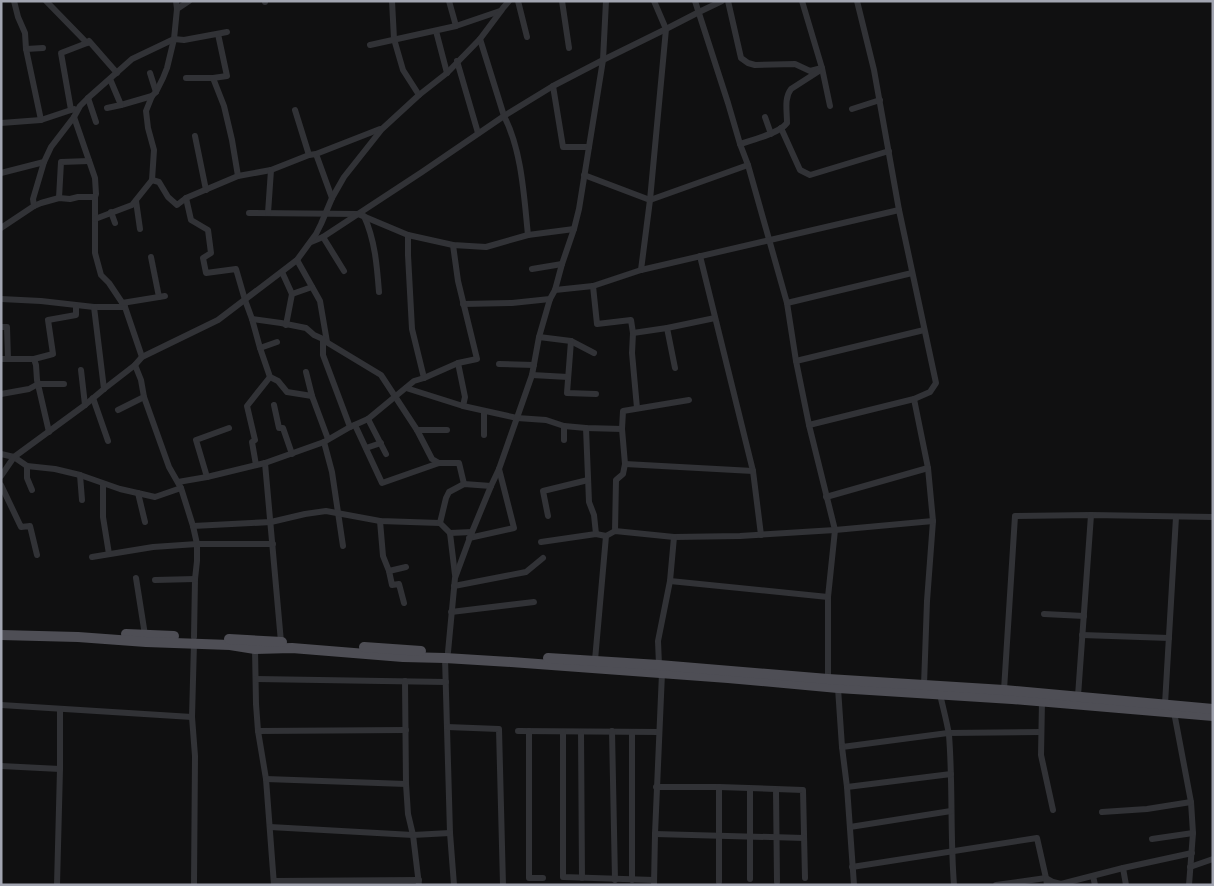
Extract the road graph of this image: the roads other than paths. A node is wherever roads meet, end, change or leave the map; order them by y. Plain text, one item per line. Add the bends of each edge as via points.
1 (14, 1) edge
2 (46, 1) edge
3 (176, 1) edge
4 (189, 1) edge
5 (392, 1) edge
6 (449, 1) edge
7 (509, 1) edge
8 (518, 1) edge
9 (562, 1) edge
10 (606, 1) edge
11 (654, 1) edge
12 (695, 1) edge
13 (722, 1) edge
14 (728, 1) edge
15 (802, 1) edge
16 (857, 1) edge
17 (501, 7) edge
18 (177, 9) junction
19 (699, 12) junction
20 (456, 26) junction
21 (666, 29) junction
22 (436, 31) junction
23 (227, 32) dead end
24 (218, 34) junction
25 (527, 37) dead end
26 (174, 39) junction
27 (394, 39) junction
28 (480, 39) junction
29 (87, 43) junction
30 (370, 44) dead end
31 (43, 48) dead end
32 (569, 48) dead end
33 (26, 49) junction
34 (603, 60) junction
35 (457, 61) junction
36 (822, 68) junction
37 (117, 73) junction
38 (150, 73) dead end
39 (446, 73) junction
40 (186, 78) dead end
41 (212, 78) junction
42 (110, 79) junction
43 (553, 86) junction
44 (154, 94) junction
45 (419, 95) junction
46 (88, 98) junction
47 (880, 100) junction
48 (121, 106) junction
49 (830, 106) dead end
50 (107, 108) dead end
51 (852, 109) dead end
52 (295, 110) dead end
53 (72, 114) junction
54 (504, 116) junction
55 (765, 117) dead end
56 (41, 120) junction
57 (96, 122) dead end
58 (1, 123) edge
59 (781, 128) junction
60 (382, 129) junction
61 (478, 133) junction
62 (770, 134) junction
63 (195, 136) dead end
64 (740, 144) junction
65 (589, 147) junction
66 (890, 151) junction
67 (316, 154) junction
68 (309, 155) junction
69 (89, 161) junction
70 (44, 162) junction
71 (748, 165) junction
72 (271, 170) junction
73 (1, 172) edge
74 (584, 175) junction
75 (238, 176) junction
76 (152, 180) junction
77 (206, 190) junction
78 (95, 197) junction
79 (59, 198) junction
80 (186, 198) junction
81 (332, 198) junction
82 (650, 200) junction
83 (136, 201) junction
84 (34, 206) junction
85 (899, 210) junction
86 (111, 212) junction
87 (249, 212) dead end
88 (268, 212) junction
89 (326, 213) junction
90 (361, 215) junction
91 (95, 219) junction
92 (115, 224) dead end
93 (1, 228) edge
94 (140, 229) dead end
95 (574, 229) junction
96 (408, 235) junction
97 (528, 235) junction
98 (323, 237) junction
99 (769, 240) junction
100 (308, 244) junction
101 (453, 245) junction
102 (700, 256) junction
103 (151, 257) dead end
104 (297, 260) junction
105 (562, 264) junction
106 (532, 268) dead end
107 (641, 270) junction
108 (344, 271) dead end
109 (282, 272) junction
110 (912, 273) junction
111 (593, 286) junction
112 (312, 287) junction
113 (556, 290) junction
114 (379, 292) dead end
115 (292, 294) junction
116 (1, 299) edge
117 (550, 299) junction
118 (245, 300) junction
119 (787, 303) junction
120 (463, 304) junction
121 (123, 305) junction
122 (76, 306) junction
123 (94, 307) junction
124 (715, 318) junction
125 (252, 319) junction
126 (286, 325) junction
127 (1, 327) edge
128 (667, 328) junction
129 (924, 330) junction
130 (633, 333) junction
131 (539, 337) junction
132 (326, 341) junction
133 (571, 341) junction
134 (277, 342) dead end
135 (260, 348) junction
136 (594, 353) dead end
137 (142, 357) junction
138 (5, 359) edge
139 (34, 360) junction
140 (796, 361) junction
141 (458, 363) junction
142 (499, 364) dead end
143 (534, 365) junction
144 (136, 366) junction
145 (675, 368) dead end
146 (80, 370) dead end
147 (306, 372) dead end
148 (532, 375) junction
149 (270, 377) junction
150 (568, 377) junction
151 (424, 378) junction
152 (38, 384) junction
153 (64, 384) dead end
154 (406, 388) junction
155 (104, 389) junction
156 (1, 394) edge
157 (596, 394) dead end
158 (396, 395) junction
159 (312, 396) junction
160 (144, 397) junction
161 (93, 398) junction
162 (914, 399) junction
163 (689, 400) dead end
164 (86, 405) junction
165 (274, 405) dead end
166 (463, 406) junction
167 (638, 408) junction
168 (118, 410) dead end
169 (484, 412) junction
170 (517, 418) junction
171 (368, 419) junction
172 (809, 425) junction
173 (353, 426) junction
174 (564, 426) junction
175 (229, 428) dead end
176 (586, 428) junction
177 (622, 429) junction
178 (417, 430) junction
179 (447, 430) dead end
180 (49, 432) junction
181 (484, 435) dead end
182 (326, 440) junction
183 (564, 440) dead end
184 (108, 441) dead end
185 (381, 443) junction
186 (366, 448) junction
187 (1, 454) edge
188 (292, 454) junction
189 (386, 454) dead end
190 (14, 457) junction
191 (265, 462) junction
192 (439, 463) junction
193 (625, 464) junction
194 (256, 465) junction
195 (27, 466) junction
196 (928, 468) junction
197 (499, 469) junction
198 (753, 471) junction
199 (80, 475) junction
200 (1, 476) edge
201 (207, 476) junction
202 (588, 480) junction
203 (103, 484) junction
204 (464, 484) junction
205 (1, 485) edge
206 (179, 485) junction
207 (491, 486) junction
208 (32, 490) dead end
209 (138, 493) junction
210 (826, 497) junction
211 (82, 500) dead end
212 (339, 514) junction
213 (1091, 515) junction
214 (548, 516) dead end
215 (1176, 517) junction
216 (1213, 517) edge
217 (933, 521) junction
218 (145, 522) dead end
219 (271, 522) junction
220 (380, 522) junction
221 (440, 523) junction
222 (193, 526) junction
223 (835, 530) junction
224 (615, 532) junction
225 (450, 533) junction
226 (596, 534) junction
227 (470, 535) junction
228 (761, 535) junction
229 (606, 536) junction
230 (674, 537) junction
231 (541, 542) dead end
232 (197, 544) junction
233 (272, 544) junction
234 (343, 546) dead end
235 (109, 554) junction
236 (37, 555) dead end
237 (92, 557) dead end
238 (542, 558) dead end
239 (406, 567) dead end
240 (389, 570) junction
241 (136, 578) dead end
242 (455, 578) junction
243 (196, 579) junction
244 (155, 580) dead end
245 (670, 581) junction
246 (454, 586) junction
247 (828, 597) junction
248 (534, 602) dead end
249 (404, 603) dead end
250 (451, 612) junction
251 (1044, 614) dead end
252 (1084, 616) junction
253 (1, 629) edge
254 (145, 635) junction
255 (1082, 635) junction
256 (1, 636) edge
257 (1169, 638) junction
258 (194, 640) junction
259 (281, 642) junction
260 (255, 649) junction
261 (447, 655) junction
262 (595, 660) junction
263 (612, 666) junction
264 (660, 669) junction
265 (828, 679) junction
266 (256, 680) junction
267 (405, 682) junction
268 (446, 682) junction
269 (924, 684) junction
270 (838, 688) junction
271 (1004, 690) junction
272 (940, 694) junction
273 (1078, 696) junction
274 (1042, 701) junction
275 (1165, 704) junction
276 (1, 705) edge
277 (60, 709) junction
278 (1213, 709) edge
279 (1174, 712) junction
280 (1213, 716) edge
281 (192, 717) junction
282 (447, 726) junction
283 (406, 730) junction
284 (258, 731) junction
285 (518, 731) dead end
286 (529, 731) junction
287 (612, 731) junction
288 (563, 732) junction
289 (581, 732) junction
290 (632, 732) junction
291 (658, 732) junction
292 (1042, 732) junction
293 (948, 733) junction
294 (842, 747) junction
295 (1, 766) edge
296 (60, 769) junction
297 (951, 774) junction
298 (266, 779) junction
299 (406, 784) junction
300 (656, 787) junction
301 (719, 787) junction
302 (847, 787) junction
303 (750, 789) junction
304 (776, 790) junction
305 (1191, 802) junction
306 (1053, 810) dead end
307 (951, 811) junction
308 (1102, 812) dead end
309 (270, 827) junction
310 (850, 827) junction
311 (450, 833) junction
312 (1193, 833) junction
313 (654, 834) junction
314 (413, 835) junction
315 (720, 836) junction
316 (750, 836) junction
317 (776, 837) junction
318 (804, 838) junction
319 (1152, 838) dead end
320 (952, 851) junction
321 (1192, 852) junction
322 (1213, 859) edge
323 (852, 867) junction
324 (1190, 867) junction
325 (1123, 868) junction
326 (1093, 876) junction
327 (543, 878) dead end
328 (582, 878) junction
329 (805, 878) dead end
330 (750, 879) dead end
331 (615, 880) junction
332 (632, 880) junction
333 (1046, 881) edge
334 (378, 882) edge
335 (654, 882) edge
336 (719, 882) dead end
337 (777, 882) dead end
338 (274, 883) edge
339 (323, 883) edge
340 (419, 883) edge
341 (57, 885) edge
342 (194, 885) edge
343 (454, 885) edge
344 (503, 885) edge
345 (854, 885) edge
346 (954, 885) edge
347 (996, 885) edge
348 (1094, 885) edge
349 (1126, 885) edge
350 (1189, 885) edge

1 - 33 street via 25,33
2 - 29 street
3 - 18 street
4 - 18 street
5 - 27 street
6 - 20 street
7 - 17 street
8 - 25 street
9 - 32 street
10 - 34 street
11 - 21 street
12 - 19 street
13 - 19 street
14 - 36 street via 741,58 755,64 795,64 810,71
15 - 36 street
16 - 47 street
17 - 20 street
17 - 28 street
18 - 26 street
19 - 21 street
19 - 64 street
20 - 22 street
21 - 34 street
21 - 82 street
22 - 27 street
22 - 39 street
23 - 24 street
24 - 26 street
24 - 41 street via 227,76
26 - 37 street via 132,59
26 - 44 street via 163,78
27 - 30 street
27 - 45 street via 403,70
28 - 35 street
28 - 54 street
29 - 37 street via 89,41
29 - 53 street via 61,52
31 - 33 street
33 - 56 street
34 - 43 street
34 - 65 street
35 - 39 street
35 - 61 street
36 - 49 street
36 - 59 street via 788,92 788,122
37 - 42 street
38 - 44 street
39 - 45 street
40 - 41 street
41 - 75 street via 224,106
42 - 46 street
42 - 48 street
43 - 54 street
43 - 65 street via 563,147
44 - 48 street
44 - 76 street via 146,111 154,150
45 - 60 street
46 - 53 street
46 - 57 street
47 - 51 street
47 - 66 street
48 - 50 street
52 - 68 street
53 - 56 street
53 - 69 street
53 - 70 street
54 - 61 street
54 - 97 street via 517,152
55 - 62 street
56 - 58 street
59 - 62 street
59 - 66 street via 800,170 810,175
60 - 67 street
60 - 81 street via 344,177
61 - 90 street
62 - 64 street
63 - 77 street
64 - 71 street
65 - 74 street
66 - 85 street
67 - 68 street
67 - 81 street
68 - 72 street
69 - 78 street via 95,178
69 - 79 street via 61,162
70 - 73 street
70 - 84 street via 33,199
71 - 82 street
71 - 99 street
72 - 75 street
72 - 88 street
74 - 82 street
74 - 95 street
75 - 77 street
76 - 80 street via 159,182 177,205
76 - 83 street
77 - 80 street
78 - 79 street
78 - 91 street
79 - 84 street
80 - 118 street via 191,220 208,230 211,253 203,258 206,272 236,269
81 - 89 street
82 - 107 street
83 - 86 street via 132,206
83 - 94 street
84 - 93 street
85 - 99 street
85 - 110 street
86 - 91 street
86 - 92 street
87 - 88 street
88 - 89 street
89 - 90 street
89 - 100 street
90 - 96 street
90 - 98 street
90 - 114 street via 373,239
91 - 121 street via 95,254 101,275
95 - 97 street
95 - 105 street
96 - 101 street
96 - 151 street via 412,329
97 - 101 street via 486,247
98 - 100 street
98 - 108 street
99 - 102 street
99 - 119 street
100 - 104 street
101 - 120 street
102 - 107 street
102 - 124 street
103 - 121 street via 162,296
104 - 109 street
104 - 112 street
105 - 106 street
105 - 113 street
107 - 111 street
109 - 115 street
109 - 118 street
110 - 119 street
110 - 129 street
111 - 113 street
111 - 130 street via 597,324 631,320
112 - 115 street
112 - 132 street via 320,301
113 - 117 street
115 - 126 street
116 - 122 street
117 - 120 street
117 - 131 street
118 - 125 street
118 - 137 street via 218,320
119 - 140 street
120 - 141 street via 477,359
121 - 123 street
121 - 137 street
122 - 123 street
122 - 139 street via 76,315 48,320 53,354
123 - 155 street
124 - 128 street
124 - 198 street
125 - 126 street
125 - 135 street
126 - 132 street via 306,328
127 - 138 street via 7,327
128 - 130 street
128 - 145 street
129 - 140 street
129 - 162 street via 936,383 930,392
130 - 167 street
131 - 133 street
131 - 143 street
132 - 158 street via 382,375
132 - 173 street via 323,355
133 - 136 street
133 - 150 street
134 - 135 street
135 - 149 street
137 - 144 street
138 - 139 street
139 - 152 street
140 - 172 street
141 - 151 street
141 - 166 street via 465,397
142 - 143 street
143 - 148 street
144 - 155 street
144 - 160 street
146 - 164 street
147 - 159 street
148 - 150 street
148 - 170 street
149 - 159 street via 287,392
149 - 194 street via 247,406 255,440 252,442
150 - 157 street via 567,393
151 - 154 street
152 - 153 street
152 - 156 street via 30,389
152 - 180 street
154 - 158 street
154 - 166 street
155 - 161 street
158 - 171 street
158 - 178 street
159 - 182 street
160 - 168 street
160 - 206 street via 169,467
161 - 164 street
161 - 184 street
162 - 172 street
162 - 196 street
163 - 167 street
164 - 180 street
165 - 188 street via 279,428 283,428
166 - 169 street
167 - 177 street via 623,410
169 - 170 street
169 - 181 street
170 - 174 street via 546,420
170 - 197 street
171 - 173 street
171 - 185 street
172 - 210 street
173 - 182 street
173 - 186 street
174 - 176 street
174 - 183 street
175 - 201 street via 196,440
176 - 177 street
176 - 202 street
177 - 193 street
178 - 179 street
178 - 192 street via 432,459
180 - 190 street
182 - 188 street
182 - 212 street
185 - 186 street
185 - 189 street
186 - 192 street via 382,483
187 - 190 street
188 - 191 street
190 - 195 street
190 - 200 street
191 - 194 street
191 - 219 street
192 - 204 street via 459,463
193 - 198 street
193 - 224 street via 623,474 616,480
194 - 201 street
195 - 199 street
195 - 208 street
196 - 210 street
196 - 217 street
197 - 207 street
197 - 227 street via 514,528
198 - 228 street
199 - 203 street
199 - 211 street
201 - 206 street
202 - 214 street via 543,491
202 - 226 street
203 - 209 street
203 - 235 street via 103,517
204 - 207 street
204 - 221 street via 446,498
205 - 236 street via 21,527 30,526
206 - 209 street via 155,497
206 - 222 street
207 - 227 street
209 - 218 street
210 - 223 street
212 - 219 street via 326,511
212 - 220 street
212 - 234 street
213 - 215 street
213 - 252 street
213 - 271 street via 1015,516
215 - 216 street
215 - 257 street
217 - 223 street
217 - 269 street
219 - 222 street
219 - 233 street
220 - 221 street
220 - 240 street via 383,556
221 - 225 street
222 - 232 street
223 - 228 street
223 - 247 street
224 - 229 street
224 - 230 street
225 - 227 street
225 - 242 street
226 - 229 street
226 - 231 street
227 - 242 street
228 - 230 street
229 - 262 street
230 - 245 street
232 - 233 street
232 - 235 street
232 - 243 street
233 - 259 street
235 - 237 street
238 - 246 street via 526,572
239 - 240 street
240 - 249 street via 392,585 399,584
241 - 254 street
242 - 246 street
243 - 244 street
243 - 258 street
245 - 247 street
245 - 264 street via 658,641
246 - 250 street
247 - 265 street
248 - 250 street
250 - 261 street
251 - 252 street
252 - 255 street
253 - 254 main road
254 - 258 main road
255 - 257 street
255 - 273 street
256 - 258 main road via 146,642
257 - 275 street
258 - 259 main road
258 - 260 main road
258 - 281 street
259 - 261 main road
260 - 261 main road via 292,648 403,657
260 - 266 street
261 - 262 main road
261 - 263 main road
261 - 268 street
262 - 263 main road
263 - 264 main road
264 - 265 main road
264 - 270 main road
264 - 291 street
265 - 269 main road
266 - 267 street
266 - 284 street
267 - 268 street
267 - 283 street
268 - 282 street
269 - 271 main road
270 - 272 main road
270 - 294 street
271 - 273 main road
272 - 274 main road
272 - 293 street
273 - 275 main road
274 - 279 main road
274 - 292 street
275 - 278 main road
276 - 277 street
277 - 281 street
277 - 296 street
279 - 280 main road
279 - 305 street
281 - 342 street via 195,756
282 - 311 street
282 - 344 street via 499,729
283 - 284 street
283 - 299 street
284 - 298 street
285 - 286 street
286 - 288 street
286 - 327 street via 529,878
287 - 289 street
287 - 290 street
287 - 331 street
288 - 289 street
288 - 328 street via 563,877
289 - 328 street
290 - 291 street
290 - 332 street
291 - 300 street
292 - 293 street
292 - 306 street via 1041,755
293 - 294 street
293 - 297 street
294 - 302 street
295 - 296 street
296 - 341 street
297 - 302 street
297 - 307 street
298 - 299 street
298 - 309 street
299 - 314 street
300 - 301 street
300 - 313 street
301 - 303 street
301 - 315 street
302 - 310 street
303 - 304 street
303 - 316 street
304 - 317 street
304 - 318 street via 803,790
305 - 308 street
305 - 312 street
307 - 310 street
307 - 320 street
309 - 314 street
309 - 338 street
310 - 323 street
311 - 314 street
311 - 343 street
312 - 319 street
312 - 321 street
313 - 315 street
313 - 335 street
314 - 340 street
315 - 316 street
315 - 336 street
316 - 317 street
316 - 330 street
317 - 318 street
317 - 337 street
318 - 329 street
320 - 323 street
320 - 333 street via 1037,838
320 - 346 street
321 - 324 street
321 - 325 street
322 - 324 street
323 - 345 street
324 - 350 street
325 - 326 street
325 - 349 street
326 - 333 street via 1061,884
326 - 348 street
328 - 331 street
331 - 332 street
332 - 335 street
333 - 347 street
334 - 339 street
334 - 340 street
338 - 339 street

